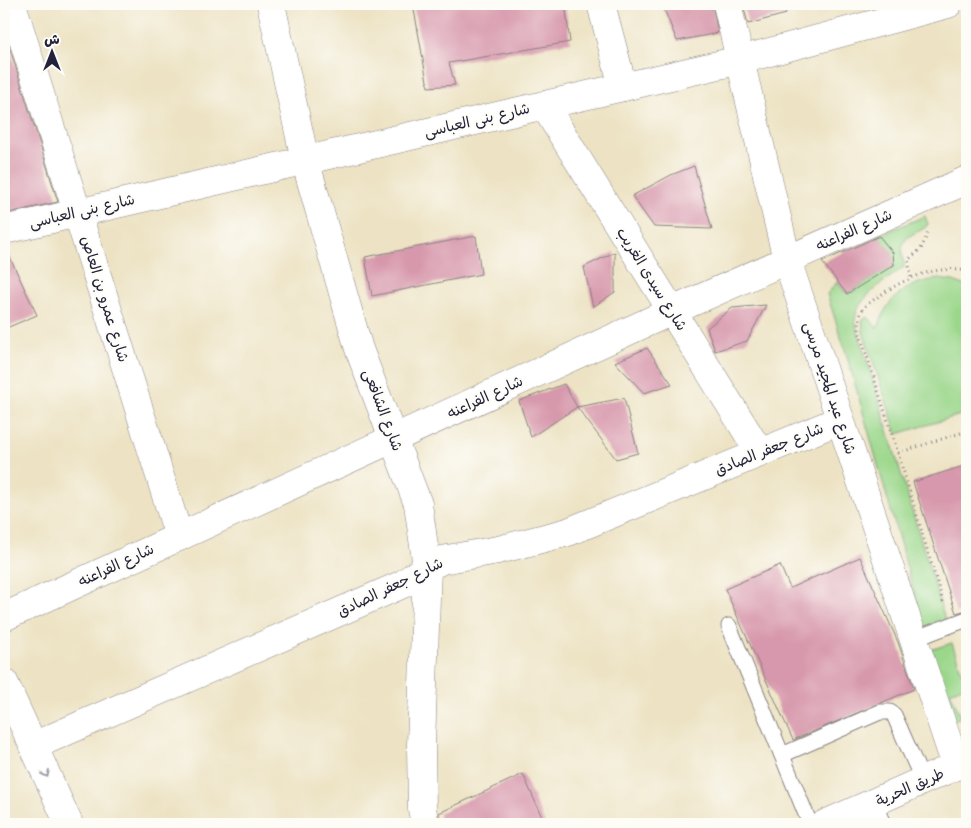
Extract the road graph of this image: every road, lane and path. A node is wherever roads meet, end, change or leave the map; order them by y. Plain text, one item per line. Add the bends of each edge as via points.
1 (12, 4) edge
2 (271, 4) edge
3 (601, 4) edge
4 (726, 4) edge
5 (948, 4) edge
6 (890, 12) edge
7 (740, 60) junction
8 (623, 87) junction
9 (544, 105) junction
10 (305, 160) junction
11 (967, 180) edge
12 (78, 212) junction
13 (930, 226) dead end
14 (4, 230) edge
15 (787, 260) junction
16 (967, 271) edge
17 (911, 277) junction
18 (672, 311) junction
19 (840, 420) junction
20 (967, 431) edge
21 (394, 438) junction
22 (760, 453) junction
23 (898, 453) junction
24 (179, 537) junction
25 (426, 567) junction
26 (4, 617) edge
27 (967, 619) edge
28 (950, 625) junction
29 (729, 626) dead end
30 (914, 639) junction
31 (4, 682) edge
32 (33, 746) junction
33 (782, 755) junction
34 (962, 764) edge
35 (923, 781) junction
36 (878, 813) edge
37 (69, 824) edge
38 (425, 824) edge
39 (810, 824) edge
40 (825, 824) edge

1 - 12 street, شارع عمرو بن العاص
2 - 10 street, شارع الشافعى
3 - 8 street
4 - 7 street, شارع عبد المجيد مرسى
5 - 6 street, شارع بنى العباسى
6 - 7 street, شارع بنى العباسى
7 - 8 street, شارع بنى العباسى
7 - 15 street, شارع عبد المجيد مرسى
8 - 9 street, شارع بنى العباسى
9 - 10 street, شارع بنى العباسى
9 - 18 street, شارع سيدى الغريب
10 - 12 street, شارع بنى العباسى
10 - 21 street, شارع الشافعى via 359,349
11 - 15 street, شارع الفراعنه
12 - 14 street, شارع بنى العباسى
12 - 24 street, شارع عمرو بن العاص
13 - 17 path via 921,249 908,260
15 - 18 street, شارع الفراعنه
15 - 19 street, شارع عبد المجيد مرسى
16 - 17 path via 946,269
17 - 23 path via 866,306 859,322
18 - 21 street, شارع الفراعنه
18 - 22 street, شارع سيدى الغريب
19 - 22 street, شارع جعفر الصادق
19 - 30 street, شارع عبد المجيد مرسى
20 - 23 path
21 - 24 street, شارع الفراعنه
21 - 25 street, شارع الشافعى via 418,504
22 - 25 street, شارع جعفر الصادق via 568,532 442,560
23 - 28 path
24 - 26 street, شارع الفراعنه
25 - 32 street, شارع جعفر الصادق via 403,584
25 - 38 street, شارع الشافعى via 421,745
27 - 28 lane
28 - 30 lane
29 - 33 lane
30 - 34 street, شارع عبد المجيد مرسى
31 - 32 street
32 -> 37 street
33 - 35 lane via 880,712 890,712
33 - 39 lane
34 - 35 street, طريق الحرية
35 - 36 street, طريق الحرية
36 - 40 street, طريق الحرية

